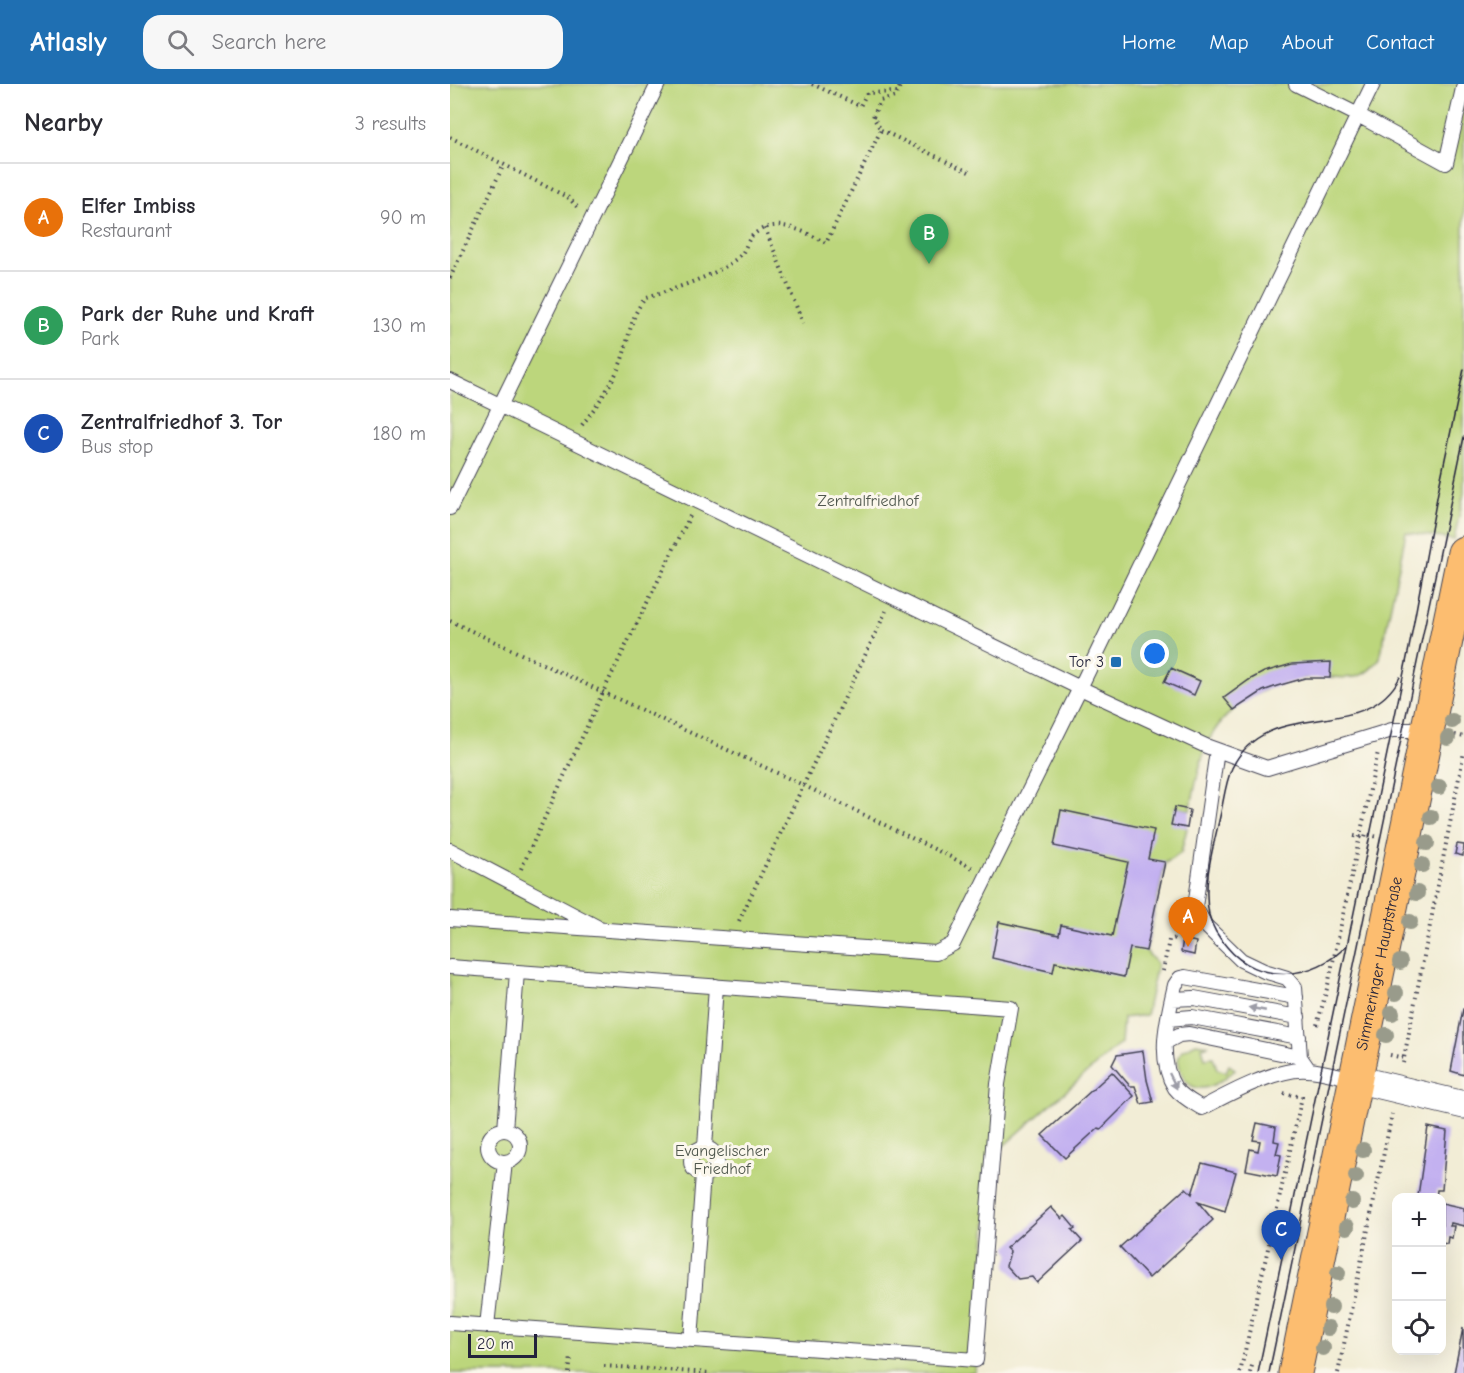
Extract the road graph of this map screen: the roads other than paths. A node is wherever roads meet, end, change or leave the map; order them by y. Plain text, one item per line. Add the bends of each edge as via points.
1 (658, 84) edge
2 (1296, 84) edge
3 (1373, 84) edge
4 (1464, 84) edge
5 (1358, 115) junction
6 (450, 381) edge
7 (500, 406) junction
8 (450, 508) edge
9 (1464, 553) edge
10 (1080, 688) junction
11 (1427, 730) junction
12 (1217, 750) junction
13 (450, 850) edge
14 (450, 919) edge
15 (601, 929) junction
16 (450, 967) edge
17 (517, 972) junction
18 (716, 986) junction
19 (1296, 997) junction
20 (1172, 999) junction
21 (1298, 1017) junction
22 (1168, 1019) junction
23 (1299, 1037) junction
24 (1166, 1042) junction
25 (1300, 1057) junction
26 (1309, 1070) junction
27 (1355, 1079) junction
28 (1464, 1105) edge
29 (506, 1130) junction
30 (505, 1162) junction
31 (450, 1323) edge
32 (487, 1326) junction
33 (691, 1340) junction
34 (1295, 1373) edge

1 - 7 lane
2 - 5 lane
3 - 5 lane
4 - 5 lane via 1446,163
5 - 10 lane
6 - 7 lane
7 - 8 lane
7 - 10 lane
9 - 11 main road, Simmeringer Hauptstraße
10 - 12 lane
10 - 15 lane via 953,944 936,953
11 - 12 lane via 1392,730 1267,768
11 - 27 main road, Simmeringer Hauptstraße
12 - 19 lane via 1195,907 1205,925 1231,952 1253,967 1287,978 1295,987
13 - 15 lane
14 - 15 lane
16 - 17 lane
17 - 18 lane
17 - 29 lane
18 - 33 lane via 705,1147 697,1149 690,1161 703,1174
18 - 33 lane via 1011,1008 998,1084 976,1360
19 - 20 lane via 1185,977 1175,985
19 - 21 lane
21 -> 20 lane via 1194,998
20 - 22 lane
21 - 23 lane
22 - 23 lane via 1192,1017
22 - 24 lane
23 - 25 lane
24 - 25 lane via 1189,1034
24 -> 26 lane via 1168,1071 1174,1087 1202,1108 1283,1072
25 - 26 lane
26 - 27 lane
27 - 28 street
27 - 34 main road, Simmeringer Hauptstraße
29 - 30 lane via 514,1134 520,1148 515,1158
29 - 30 lane via 492,1135 487,1145 490,1156
30 - 32 lane
31 - 32 lane
32 - 33 lane

